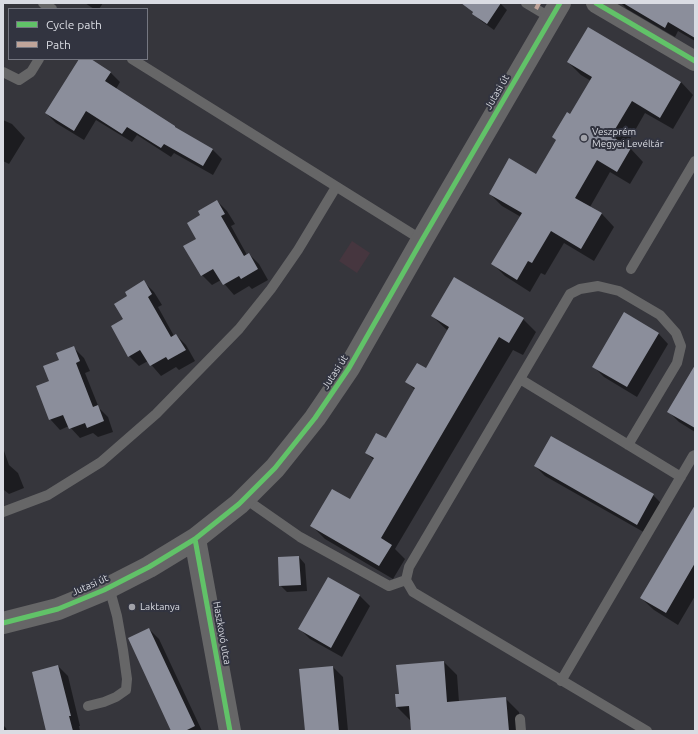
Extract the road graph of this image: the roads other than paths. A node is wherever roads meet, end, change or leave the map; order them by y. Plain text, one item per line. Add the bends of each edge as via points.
1 (526, 3) edge
2 (596, 3) edge
3 (555, 10) edge
4 (38, 60) edge
5 (134, 60) edge
6 (695, 61) edge
7 (3, 72) edge
8 (695, 162) edge
9 (336, 187) junction
10 (422, 240) junction
11 (631, 269) dead end
12 (520, 379) junction
13 (628, 445) junction
14 (695, 455) edge
15 (681, 477) junction
16 (244, 498) junction
17 (3, 512) edge
18 (195, 539) junction
19 (406, 580) junction
20 (109, 587) junction
21 (3, 623) edge
22 (561, 681) junction
23 (88, 706) dead end
24 (520, 719) dead end
25 (230, 731) edge
26 (521, 731) edge
27 (647, 731) edge

1 - 3 lane
2 - 6 street
3 - 10 street, Jutasi út
4 - 7 lane via 31,72 19,80
5 - 9 lane
8 - 11 lane
9 - 10 lane
9 - 17 lane via 298,250 239,330 156,414 102,462 48,494
10 - 16 street, Jutasi út via 350,368 275,468
12 - 13 lane
12 - 13 lane via 570,294 580,289 598,286 619,291 660,315 676,333 681,346 677,363
12 - 19 lane via 409,567
13 - 15 lane
14 - 15 lane
15 - 22 lane
16 - 18 street, Jutasi út
16 - 19 lane via 300,536 389,586
18 - 20 street, Jutasi út via 149,567
18 - 25 street, Haszkovó utca
19 - 22 lane via 413,592
20 - 21 street, Jutasi út via 58,609
20 - 23 lane via 123,650 126,690 116,697
22 - 27 lane
24 - 26 lane

